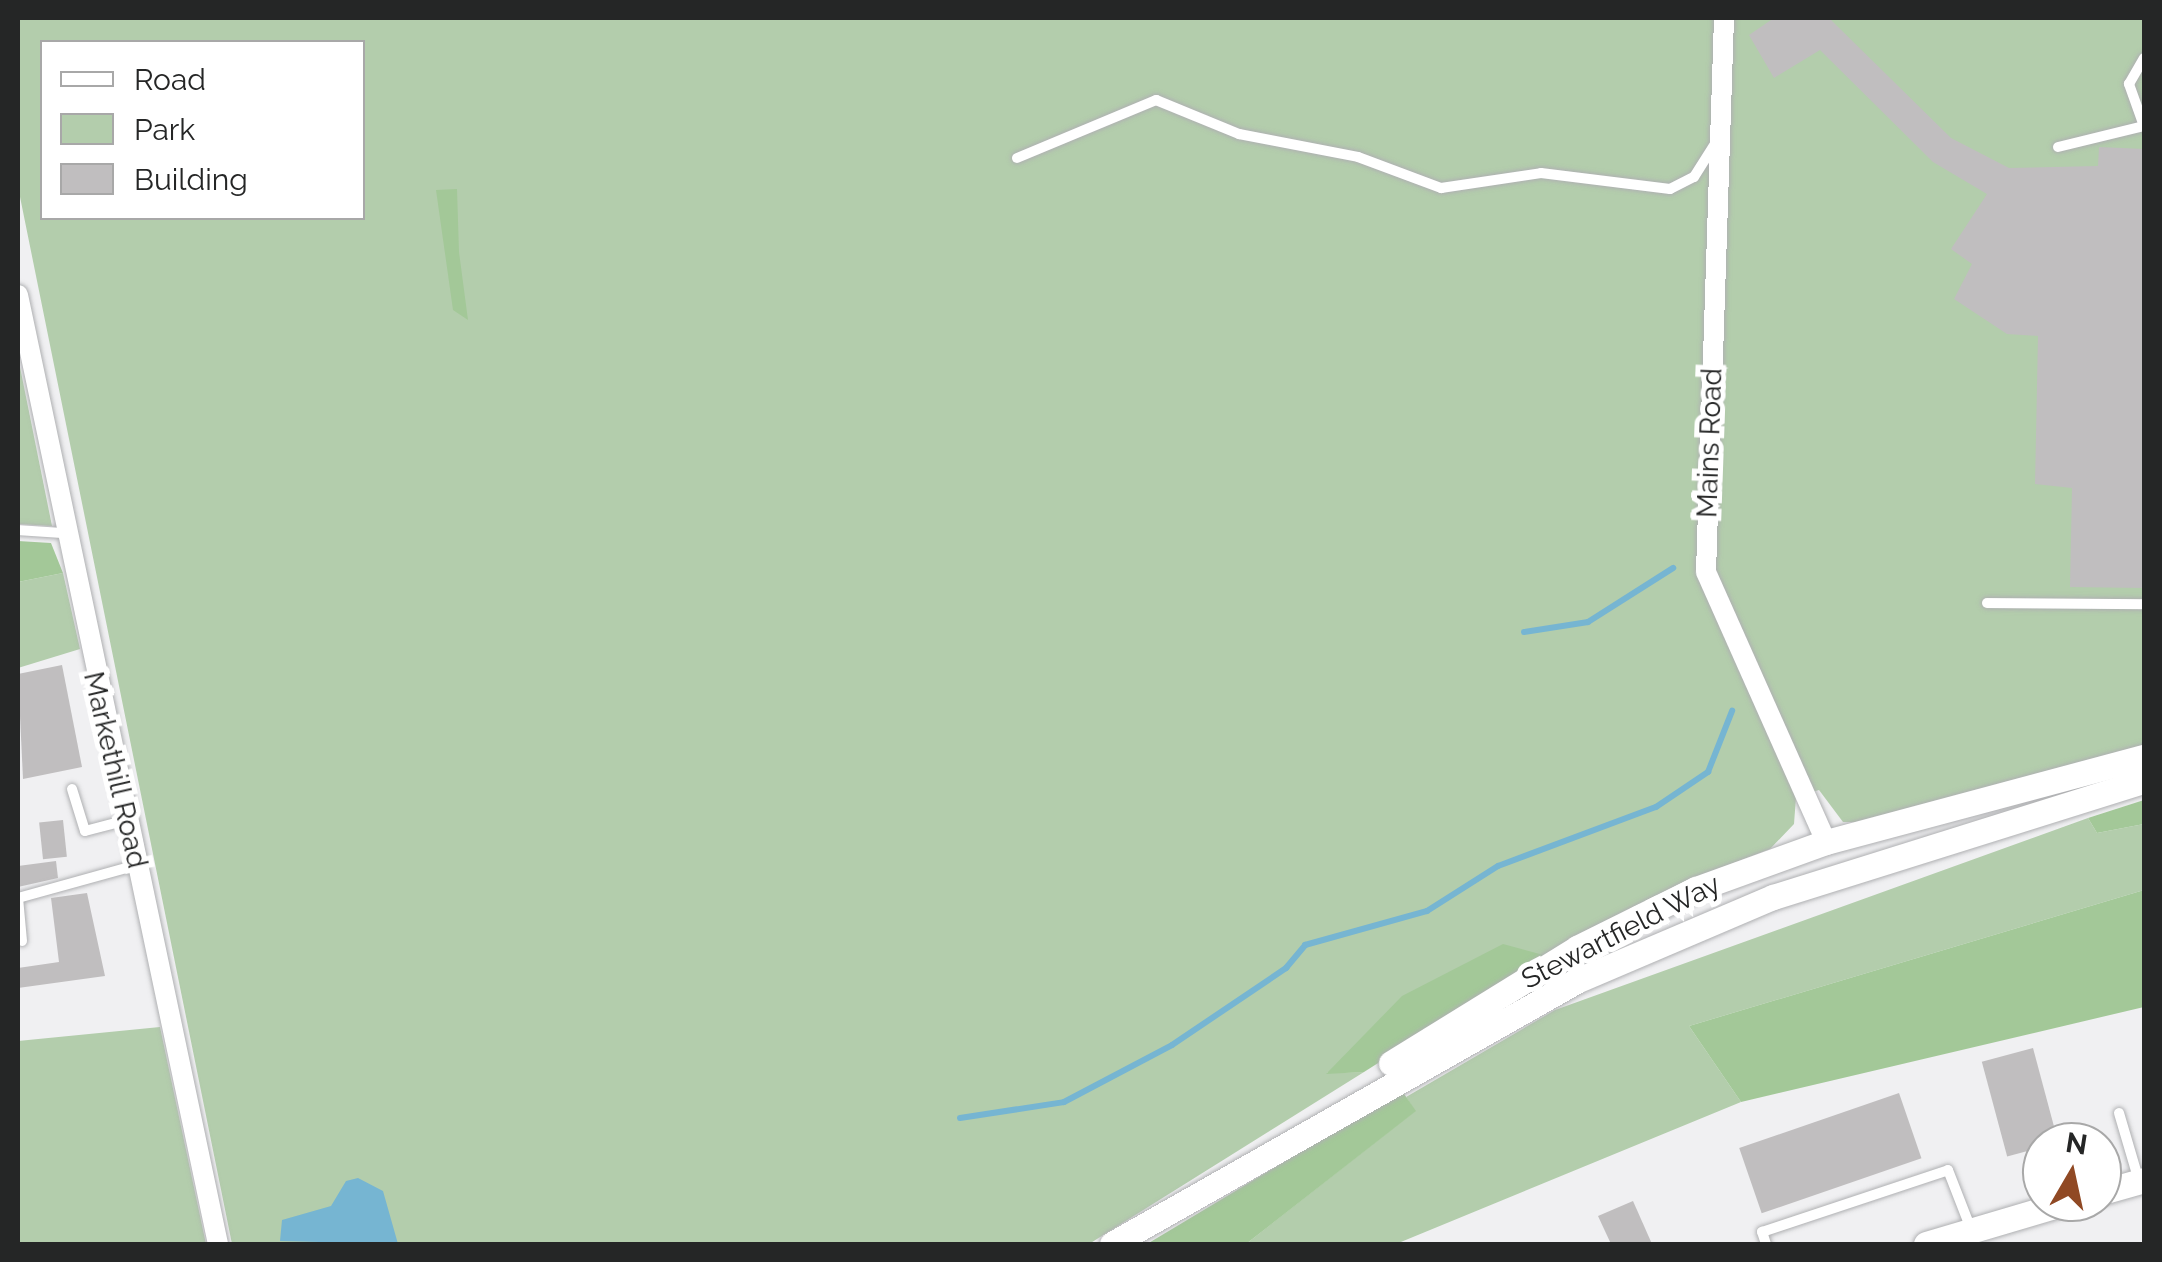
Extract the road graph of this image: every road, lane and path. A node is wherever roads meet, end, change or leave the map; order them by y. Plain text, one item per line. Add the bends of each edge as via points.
1 (1724, 18) edge
2 (2144, 58) edge
3 (1717, 141) junction
4 (2058, 147) dead end
5 (1018, 158) dead end
6 (18, 295) edge
7 (18, 530) edge
8 (61, 533) junction
9 (1987, 603) dead end
10 (2144, 604) edge
11 (2144, 756) edge
12 (2144, 780) edge
13 (72, 789) dead end
14 (128, 820) junction
15 (1826, 842) junction
16 (137, 865) junction
17 (22, 942) dead end
18 (2120, 1113) dead end
19 (1251, 1160) junction
20 (2142, 1181) edge
21 (2022, 1215) edge
22 (1971, 1229) junction
23 (218, 1244) edge
24 (1112, 1244) edge
25 (1766, 1244) edge
26 (1926, 1244) edge

1 - 3 street, Mains Road
2 - 4 lane via 2129,84 2144,126
3 - 5 lane via 1694,176 1670,189 1540,173 1441,188 1358,158 1239,134 1156,100
3 - 15 street, Mains Road via 1706,572
6 - 8 street, Markethill Road
7 - 8 lane
8 - 14 street, Markethill Road
9 - 10 lane
11 - 15 street, Stewartfield Way
12 - 19 street, Stewartfield Way via 1690,930 1578,980
13 - 14 lane via 84,831
14 - 16 street, Markethill Road
15 - 19 street, Stewartfield Way via 1696,889 1577,948
16 - 17 lane via 18,898
16 - 23 street, Markethill Road
18 - 20 lane
19 - 24 street, Stewartfield Way
21 - 22 street
22 - 25 lane via 1948,1170 1762,1232
22 - 26 street

